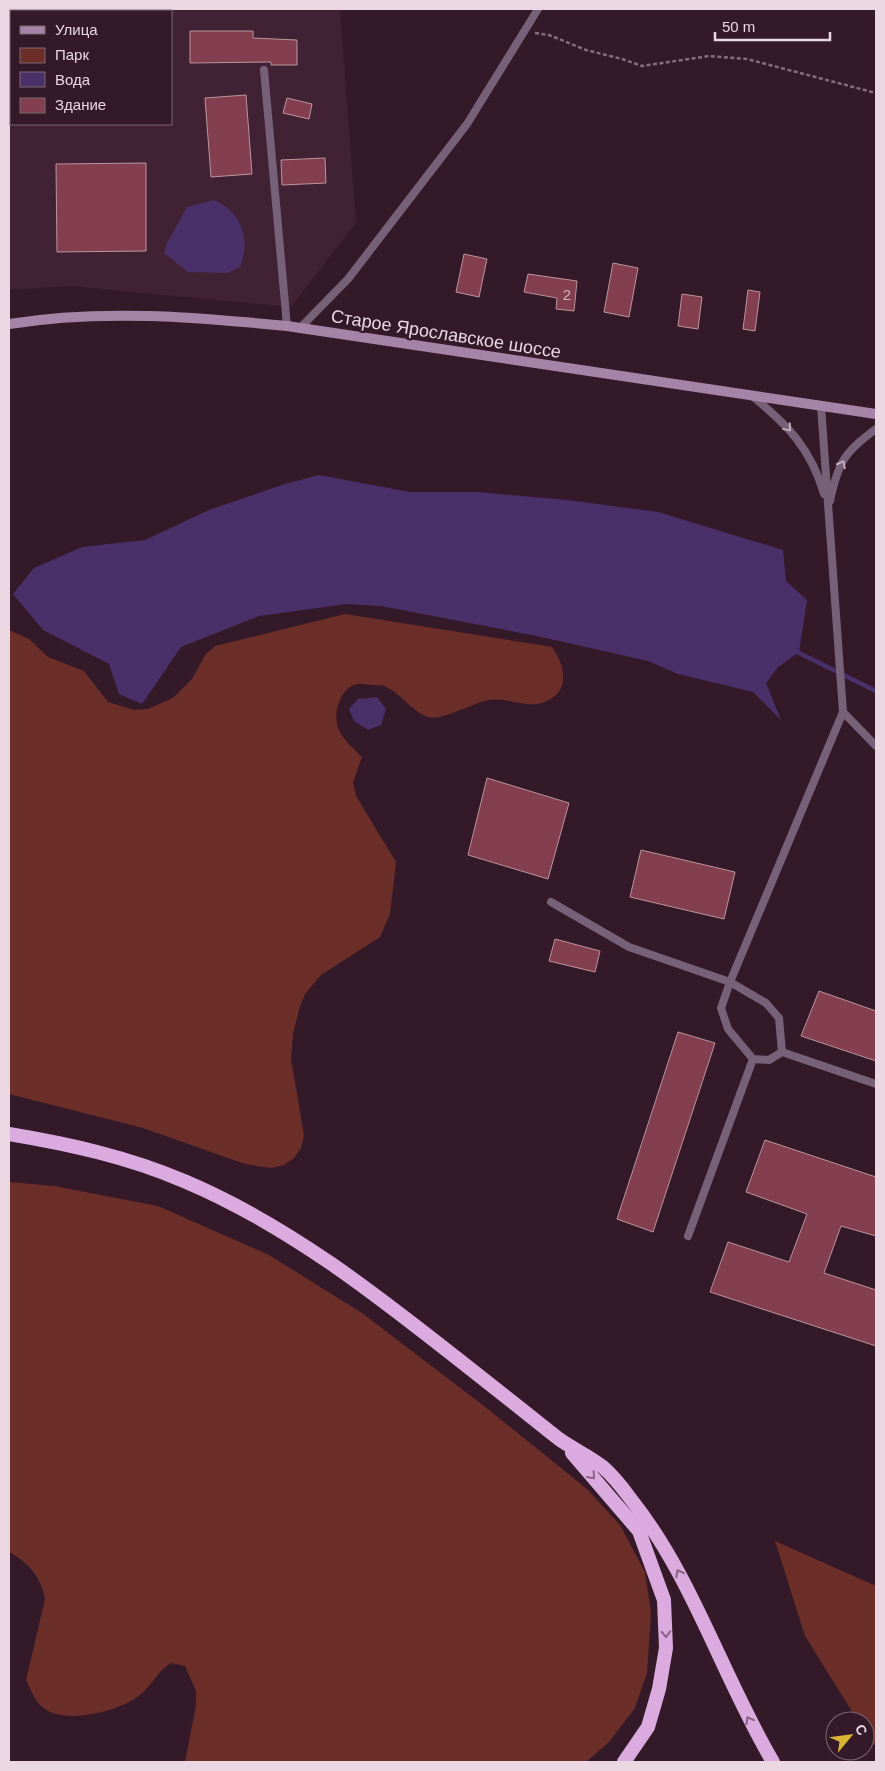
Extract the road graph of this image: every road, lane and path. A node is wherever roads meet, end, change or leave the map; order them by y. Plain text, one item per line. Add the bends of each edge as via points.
1 (538, 9) edge
2 (524, 32) junction
3 (264, 70) dead end
4 (876, 93) edge
5 (9, 324) edge
6 (287, 326) junction
7 (300, 328) junction
8 (752, 396) junction
9 (821, 406) junction
10 (876, 414) edge
11 (876, 429) edge
12 (828, 511) junction
13 (842, 712) junction
14 (876, 746) edge
15 (550, 902) dead end
16 (730, 982) junction
17 (782, 1052) junction
18 (753, 1059) junction
19 (876, 1084) edge
20 (9, 1134) edge
21 (688, 1236) dead end
22 (560, 1439) junction
23 (624, 1762) edge
24 (773, 1762) edge

1 - 2 lane
2 - 4 path via 549,35 586,50 642,66 709,56 747,59
2 - 7 lane via 467,124 348,280
3 - 6 lane
5 - 6 main road, Старое Ярославское шоссе via 71,316 110,316 194,318
6 - 7 main road, Старое Ярославское шоссе
7 - 8 main road, Старое Ярославское шоссе
8 - 9 main road, Старое Ярославское шоссе
8 -> 12 lane via 781,419 806,450
9 - 10 main road, Старое Ярославское шоссе
9 - 12 lane
12 -> 11 lane via 840,462
12 - 13 lane
13 - 14 lane
13 - 16 lane
15 - 16 lane via 629,947
16 - 17 lane via 766,1003 779,1018
16 - 18 lane via 721,1008 728,1029
17 - 18 lane via 770,1060
17 - 19 lane
18 - 21 lane
20 - 22 highway via 94,1151 137,1164 184,1181 247,1213 309,1249
22 -> 23 highway via 640,1531 664,1600 666,1648 659,1689 648,1727
24 -> 22 highway via 742,1708 677,1570 653,1530 631,1498 603,1468

